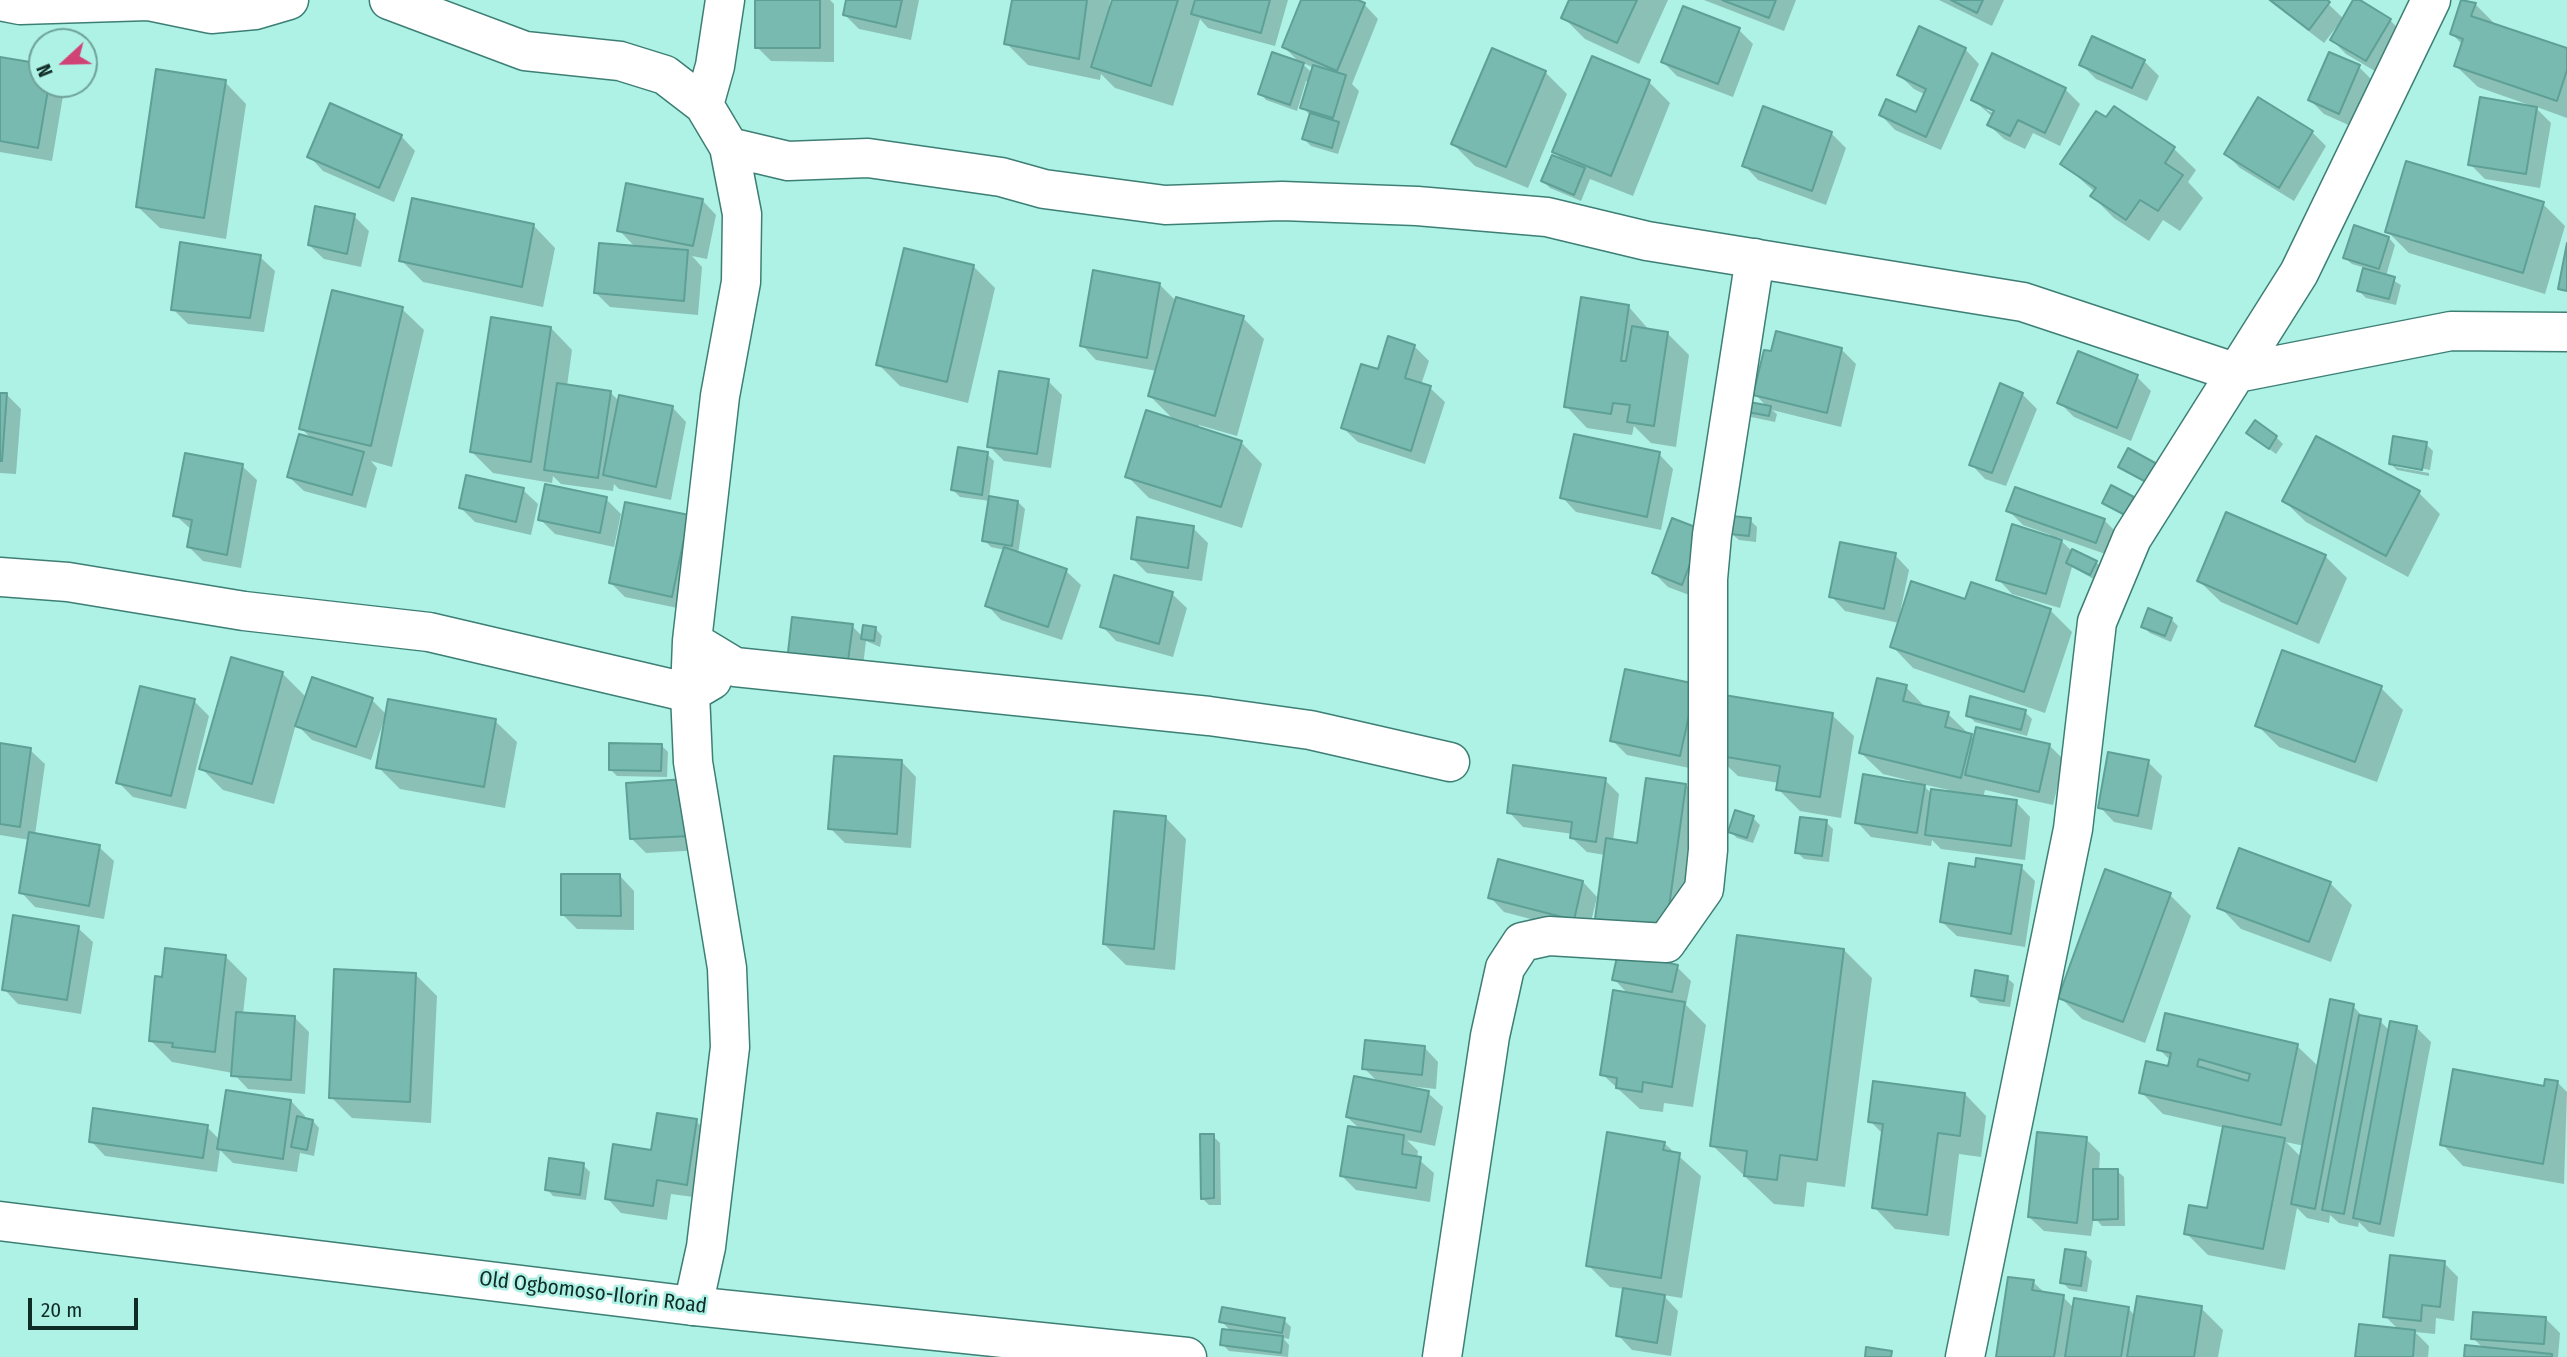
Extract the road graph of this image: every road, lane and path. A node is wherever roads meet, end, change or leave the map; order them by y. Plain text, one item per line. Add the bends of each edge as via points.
1 (289, 0) edge
2 (389, 0) edge
3 (724, 0) edge
4 (0, 1) edge
5 (2422, 4) edge
6 (704, 104) junction
7 (729, 146) junction
8 (788, 161) junction
9 (742, 214) junction
10 (1755, 258) junction
11 (2567, 332) edge
12 (2237, 373) junction
13 (0, 577) edge
14 (692, 641) junction
15 (735, 667) junction
16 (690, 693) junction
17 (1450, 762) dead end
18 (0, 1222) edge
19 (693, 1306) junction
20 (1187, 1357) edge
21 (1442, 1357) edge
22 (1965, 1357) edge

1 - 4 main road via 255,10 211,14 148,1 20,5
2 - 6 main road via 525,51 620,61 665,75
3 - 6 main road via 715,66
5 - 12 main road via 2299,273
6 - 7 main road
7 - 8 main road
7 - 9 main road
8 - 9 main road
8 - 10 main road via 868,158 1165,205 1282,201 1548,217 1647,241
9 - 14 main road via 741,282 720,396
10 - 12 main road via 2023,302
10 - 21 main road via 1709,568 1704,889 1666,943 1549,936 1522,942 1505,968 1490,1037
11 - 12 main road via 2451,331
12 - 22 main road via 2132,538 2097,622 2073,829
13 - 16 main road via 68,582 244,611 429,632
14 - 15 main road
14 - 16 main road
15 - 16 main road
15 - 17 main road via 1209,716 1310,730
16 - 19 main road via 693,762 727,968 730,1047 706,1247
18 - 19 main road, Old Ogbomoso-Ilorin Road
19 - 20 main road, Old Ogbomoso-Ilorin Road

